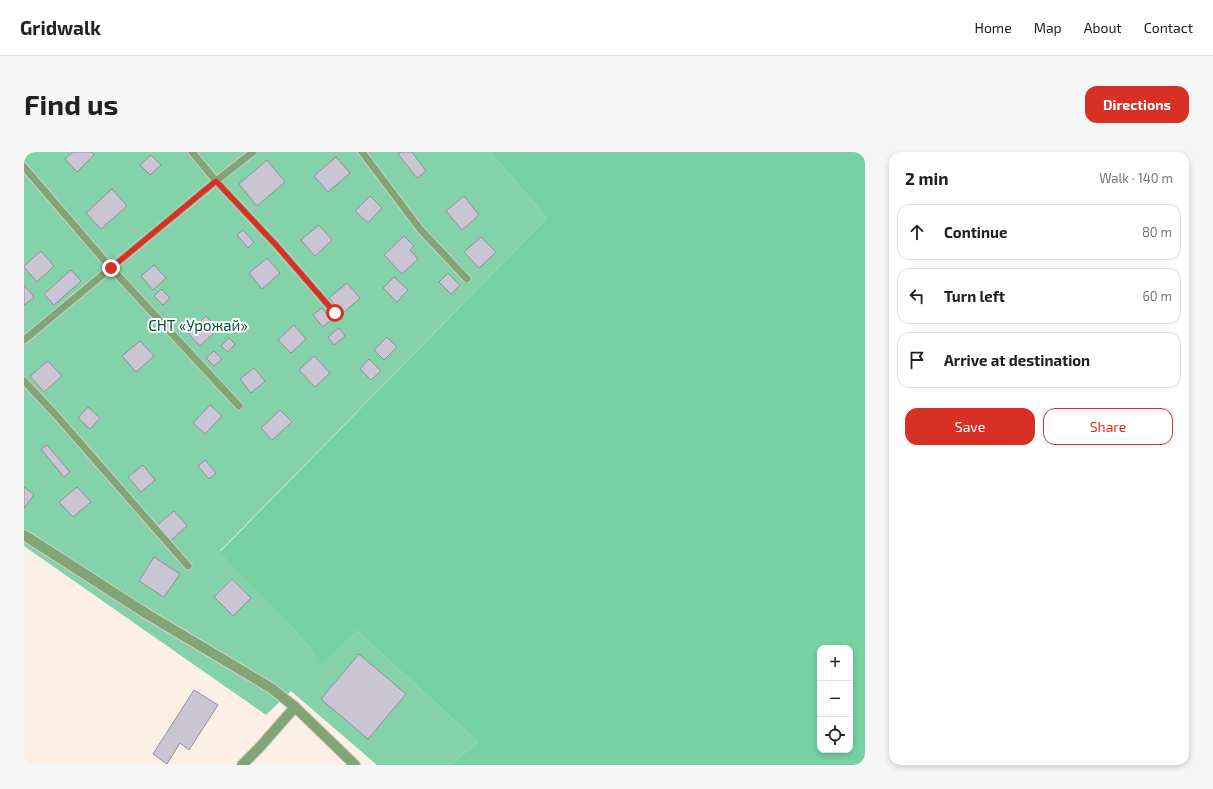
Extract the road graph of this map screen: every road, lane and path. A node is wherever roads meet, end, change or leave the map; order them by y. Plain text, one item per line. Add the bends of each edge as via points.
1 (192, 152) edge
2 (253, 152) edge
3 (362, 152) edge
4 (24, 167) edge
5 (216, 181) junction
6 (111, 268) junction
7 (467, 279) dead end
8 (335, 313) dead end
9 (24, 340) edge
10 (24, 381) edge
11 (239, 406) dead end
12 (24, 535) edge
13 (188, 566) dead end
14 (294, 707) junction
15 (242, 765) edge
16 (355, 765) edge

1 - 5 lane
2 - 5 lane
3 - 7 lane via 420,229
4 - 6 lane
5 - 6 lane
5 - 8 lane
6 - 9 lane
6 - 11 lane
10 - 13 lane
12 - 14 street via 147,614 271,688
14 - 15 street
14 - 16 street

